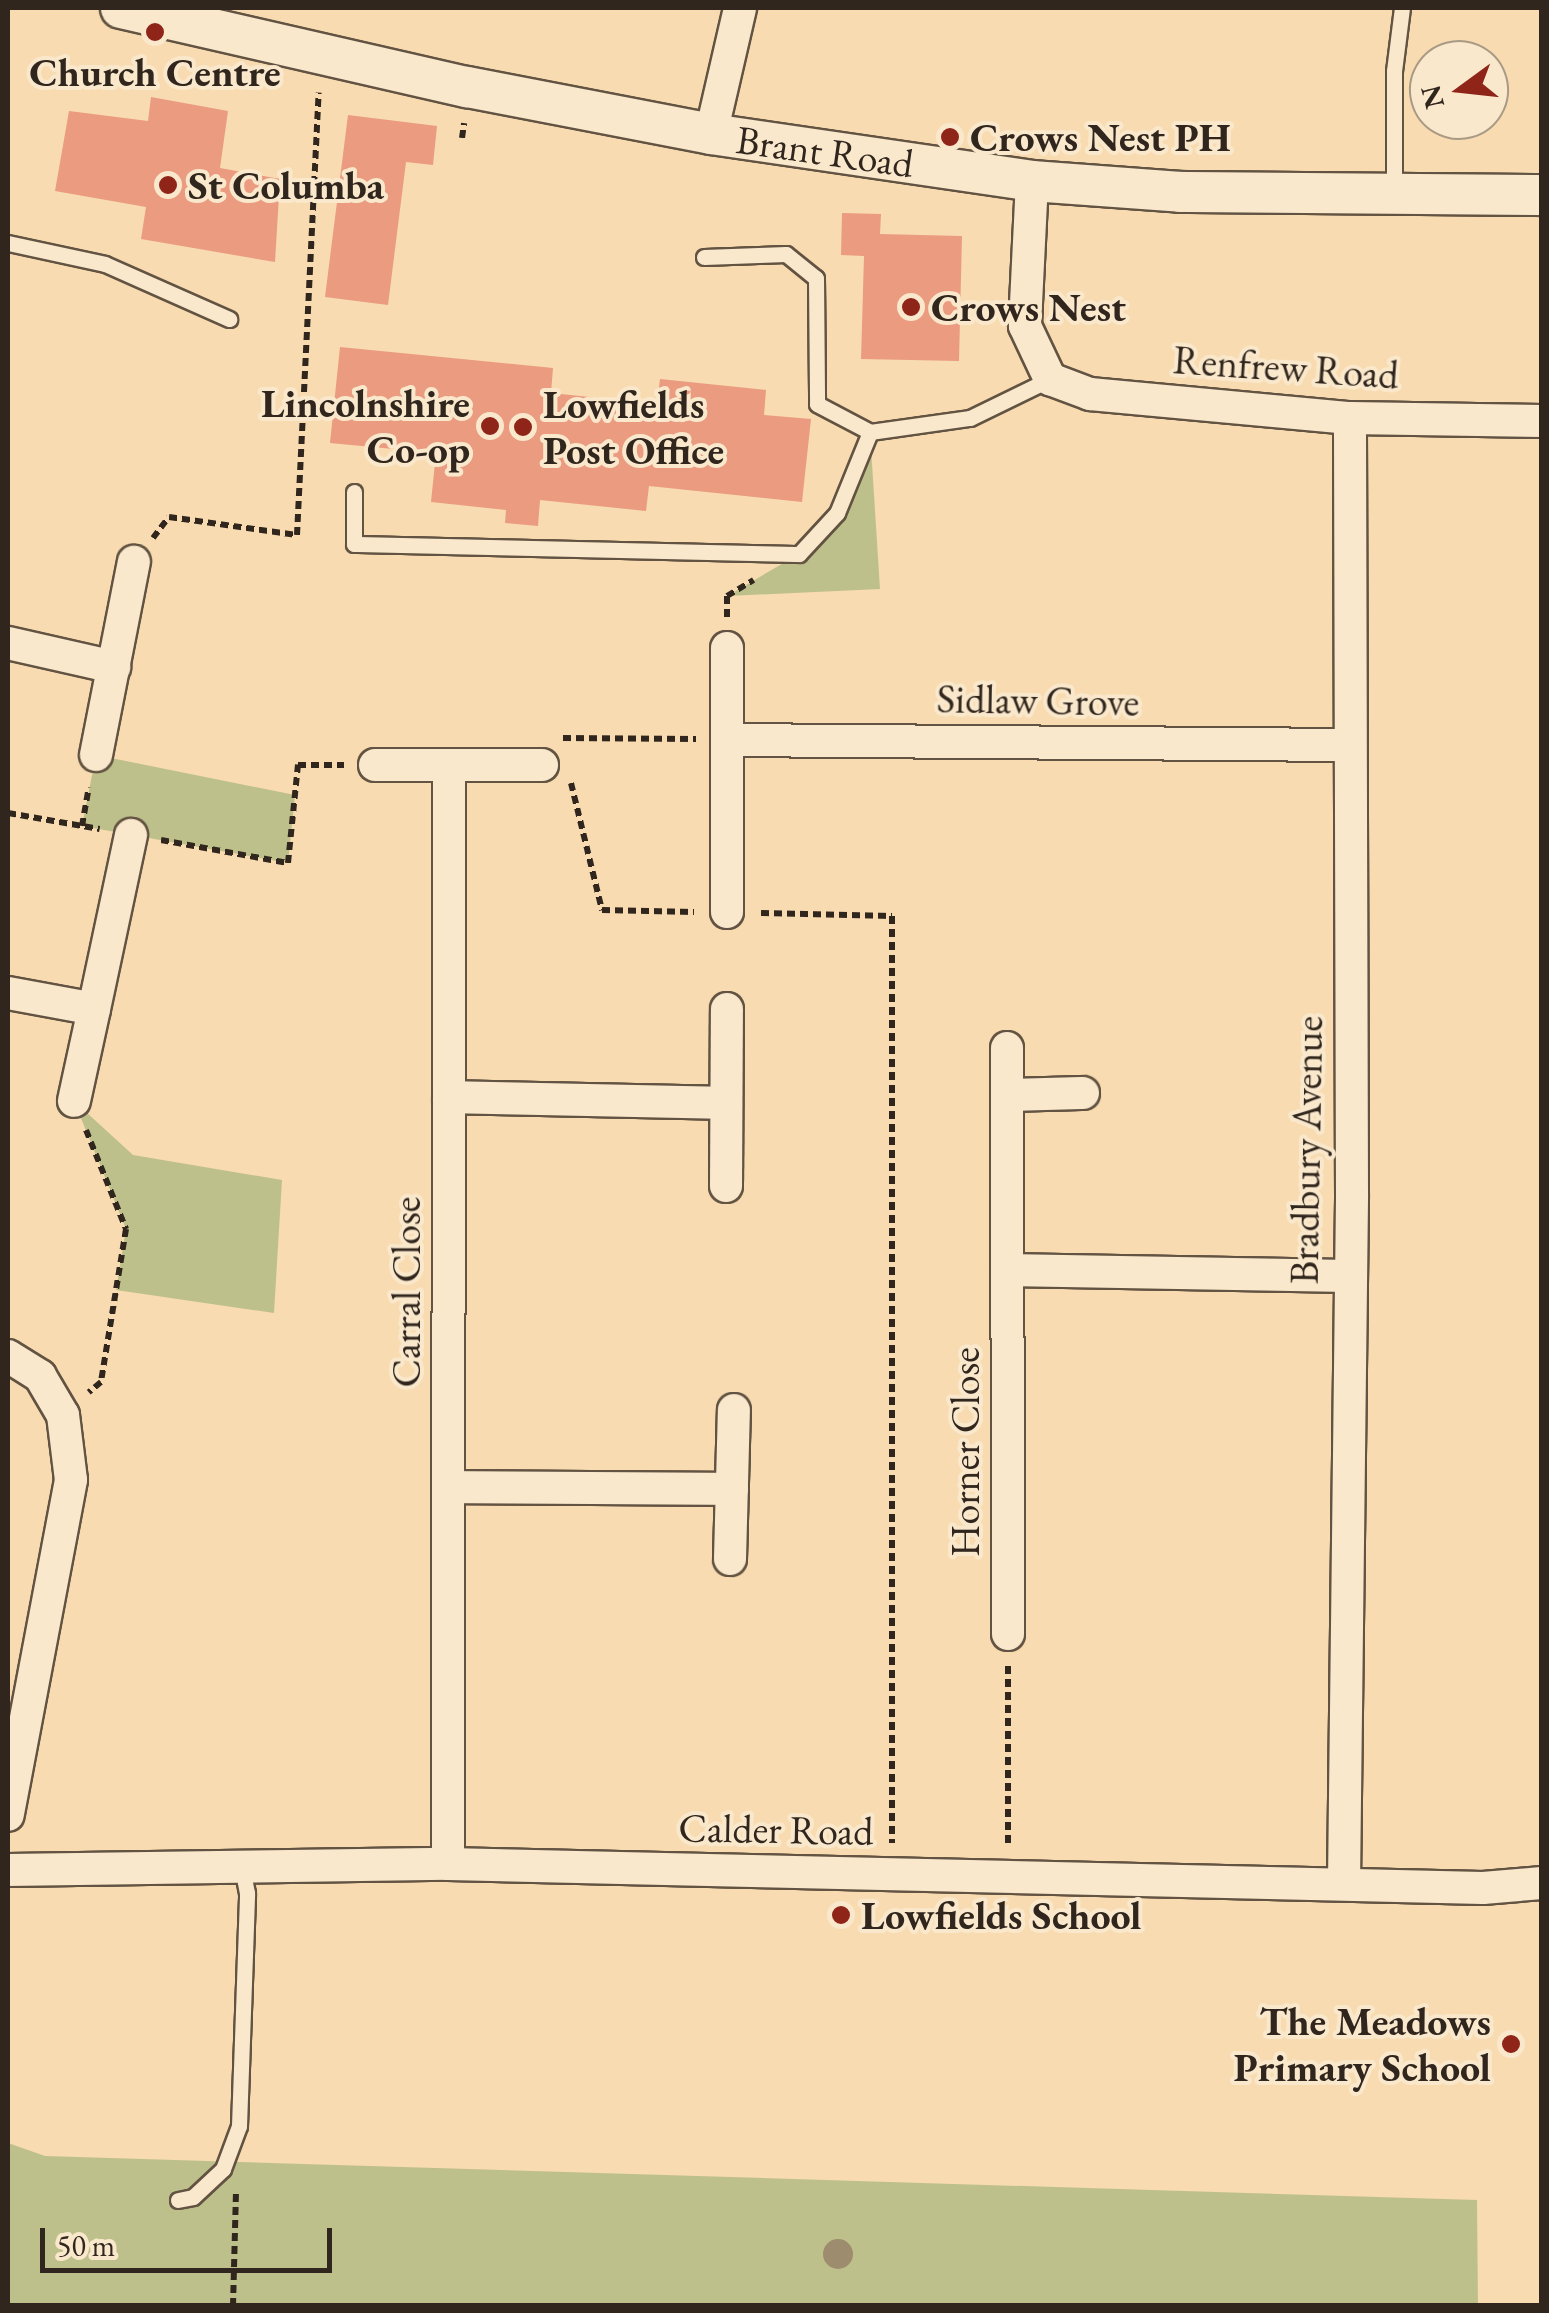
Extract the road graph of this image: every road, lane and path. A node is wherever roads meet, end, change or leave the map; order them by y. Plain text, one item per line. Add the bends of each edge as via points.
1 (121, 8) edge
2 (740, 8) edge
3 (1402, 8) edge
4 (323, 52) junction
5 (710, 134) junction
6 (1032, 181) junction
7 (1394, 193) junction
8 (1542, 194) edge
9 (8, 242) edge
10 (704, 256) dead end
11 (229, 319) dead end
12 (1050, 379) junction
13 (1350, 418) junction
14 (1542, 420) edge
15 (870, 432) junction
16 (354, 492) dead end
17 (799, 554) junction
18 (134, 562) joint
19 (8, 643) edge
20 (726, 648) joint
21 (114, 667) junction
22 (727, 740) junction
23 (1349, 746) junction
24 (96, 755) dead end
25 (559, 759) junction
26 (449, 765) junction
27 (374, 766) joint
28 (8, 813) edge
29 (131, 835) junction
30 (728, 912) junction
31 (8, 993) edge
32 (94, 1009) junction
33 (727, 1009) dead end
34 (1007, 1048) dead end
35 (1083, 1093) dead end
36 (1008, 1095) junction
37 (448, 1097) junction
38 (74, 1101) joint
39 (726, 1103) junction
40 (726, 1186) dead end
41 (1008, 1270) junction
42 (1347, 1276) junction
43 (8, 1356) edge
44 (734, 1410) dead end
45 (63, 1414) junction
46 (449, 1486) junction
47 (732, 1488) junction
48 (730, 1559) dead end
49 (1008, 1634) joint
50 (8, 1815) edge
51 (448, 1864) junction
52 (242, 1867) junction
53 (8, 1870) edge
54 (892, 1874) junction
55 (1008, 1876) junction
56 (1542, 1882) edge
57 (1344, 1883) junction
58 (239, 2126) junction
59 (178, 2200) dead end
60 (232, 2306) edge

1 - 4 street, Brant Road
2 - 5 street
3 - 7 lane via 1394,71
4 - 5 street, Brant Road
4 - 18 path via 296,534 169,516
5 - 6 street, Brant Road
6 - 7 street, Brant Road via 1182,192
6 - 12 street via 1025,326
7 - 8 street, Brant Road
9 - 11 lane via 105,264
10 - 15 lane via 786,254 816,278 817,404
12 - 13 street, Renfrew Road via 1090,394
12 - 15 lane via 970,418
13 - 14 street, Renfrew Road
13 - 23 street, Bradbury Avenue
15 - 17 lane via 837,513
16 - 17 lane via 354,544
17 - 20 path via 727,596
18 - 21 street
19 - 21 street
20 - 22 street
21 - 24 street
22 - 23 street, Sidlaw Grove
22 - 25 path
22 - 30 street
23 - 42 street, Bradbury Avenue
25 - 26 street
25 - 30 path via 602,910
26 - 27 street
26 - 37 street, Carral Close
27 - 29 path via 298,765 288,863
28 - 29 path
29 - 32 street
30 - 54 path via 892,916
31 - 32 street
32 - 38 street
33 - 39 street
34 - 36 street, Horner Close
35 - 36 street
36 - 41 street, Horner Close
37 - 39 street
37 - 46 street, Carral Close
38 - 45 path via 126,1229 101,1382
39 - 40 street
41 - 42 street
41 - 49 street, Horner Close
42 - 57 street, Bradbury Avenue
43 - 45 street via 40,1376
44 - 47 street
45 - 50 street via 72,1480
46 - 47 street
46 - 51 street, Carral Close
47 - 48 street
49 - 55 path
51 - 52 street, Calder Road
51 - 54 street, Calder Road
52 - 53 street, Calder Road
52 - 58 lane via 247,1893
54 - 55 street, Calder Road
55 - 57 street, Calder Road
56 - 57 street, Calder Road via 1483,1888
58 - 59 lane via 223,2169 193,2196
58 - 60 path

